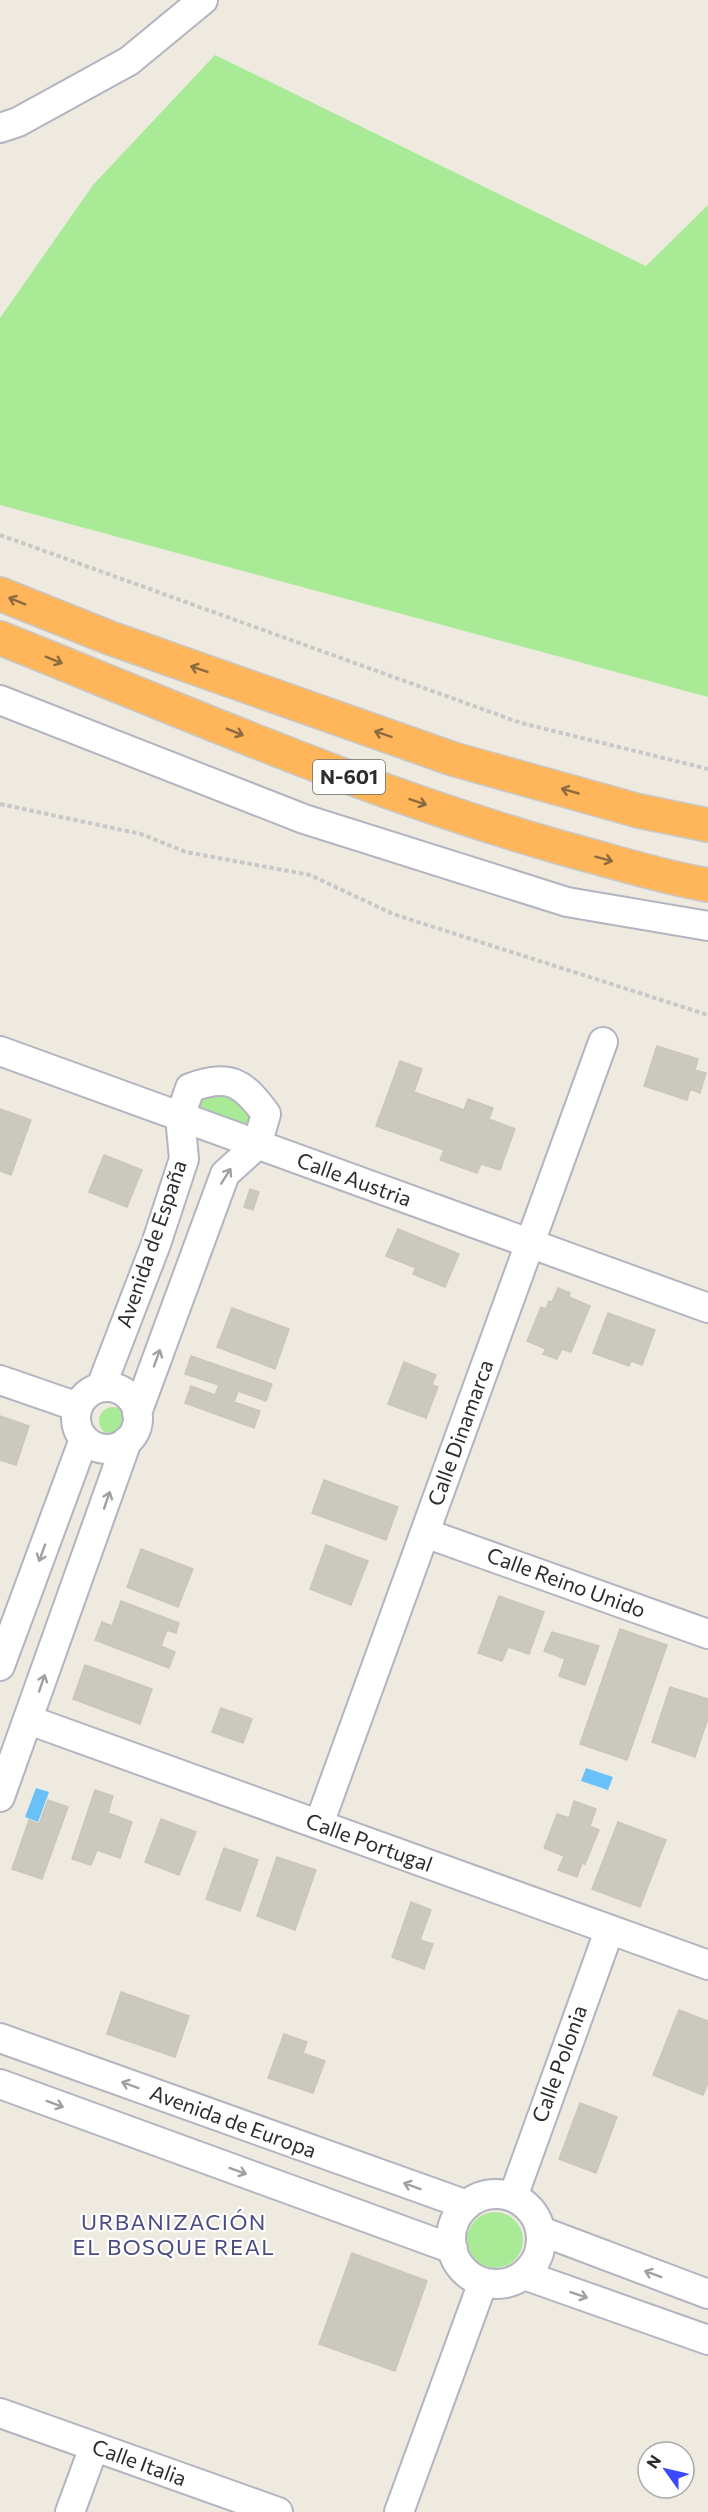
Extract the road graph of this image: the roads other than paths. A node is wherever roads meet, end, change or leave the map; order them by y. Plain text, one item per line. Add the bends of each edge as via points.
1 (203, 0) edge
2 (0, 128) edge
3 (0, 594) edge
4 (0, 638) edge
5 (0, 700) edge
6 (708, 825) edge
7 (708, 885) edge
8 (708, 926) edge
9 (603, 1042) dead end
10 (0, 1051) edge
11 (180, 1117) junction
12 (257, 1145) junction
13 (530, 1244) junction
14 (708, 1308) edge
15 (0, 1380) edge
16 (101, 1388) junction
17 (78, 1407) junction
18 (137, 1413) junction
19 (84, 1439) junction
20 (127, 1441) junction
21 (425, 1533) junction
22 (708, 1634) edge
23 (0, 1666) edge
24 (29, 1720) junction
25 (0, 1797) edge
26 (319, 1824) junction
27 (609, 1931) junction
28 (708, 1965) edge
29 (0, 2038) edge
30 (0, 2084) edge
31 (513, 2197) junction
32 (467, 2205) junction
33 (541, 2231) junction
34 (453, 2249) junction
35 (524, 2275) junction
36 (483, 2282) junction
37 (708, 2294) edge
38 (708, 2340) edge
39 (0, 2413) edge
40 (94, 2447) junction
41 (70, 2512) edge
42 (278, 2512) edge
43 (399, 2512) edge

1 - 2 street via 129,61
6 -> 3 highway, N-601 via 639,811 453,759 110,638
4 -> 7 highway, N-601 via 396,794 514,835
5 - 8 street via 316,823 567,902
9 - 13 street, Calle Dinamarca
10 - 11 street, Calle Austria
11 - 12 street, Calle Austria
11 - 12 street, Avenida de España via 190,1088 211,1080 232,1082 252,1094 267,1114
11 - 16 street, Avenida de España via 184,1159
12 - 13 street, Calle Austria
18 -> 12 street, Avenida de España via 225,1174
13 - 14 street, Calle Austria
13 - 21 street, Calle Dinamarca
15 - 17 street
16 - 17 street via 93,1389
16 - 18 street via 109,1386 124,1391
17 - 19 street via 75,1416 78,1432
18 - 20 street via 133,1436
19 - 20 street via 104,1450 121,1447
19 -> 23 street
24 -> 20 street
21 - 22 street, Calle Reino Unido
21 - 26 street, Calle Dinamarca
24 - 25 street
24 - 26 street, Calle Portugal
26 - 27 street, Calle Portugal
27 - 28 street, Calle Portugal
27 - 31 street, Calle Polonia
32 -> 29 street, Avenida de Europa
30 -> 34 street
31 - 32 street via 500,2193 476,2198
31 - 33 street via 538,2219
32 - 34 street via 458,2214 450,2236
33 - 35 street via 543,2243 535,2265
37 -> 33 street
34 - 36 street via 454,2260 470,2278
35 - 36 street via 517,2281 493,2286
35 -> 38 street
36 - 43 street
39 - 40 street, Calle Italia
40 - 41 street
40 - 42 street, Calle Italia

